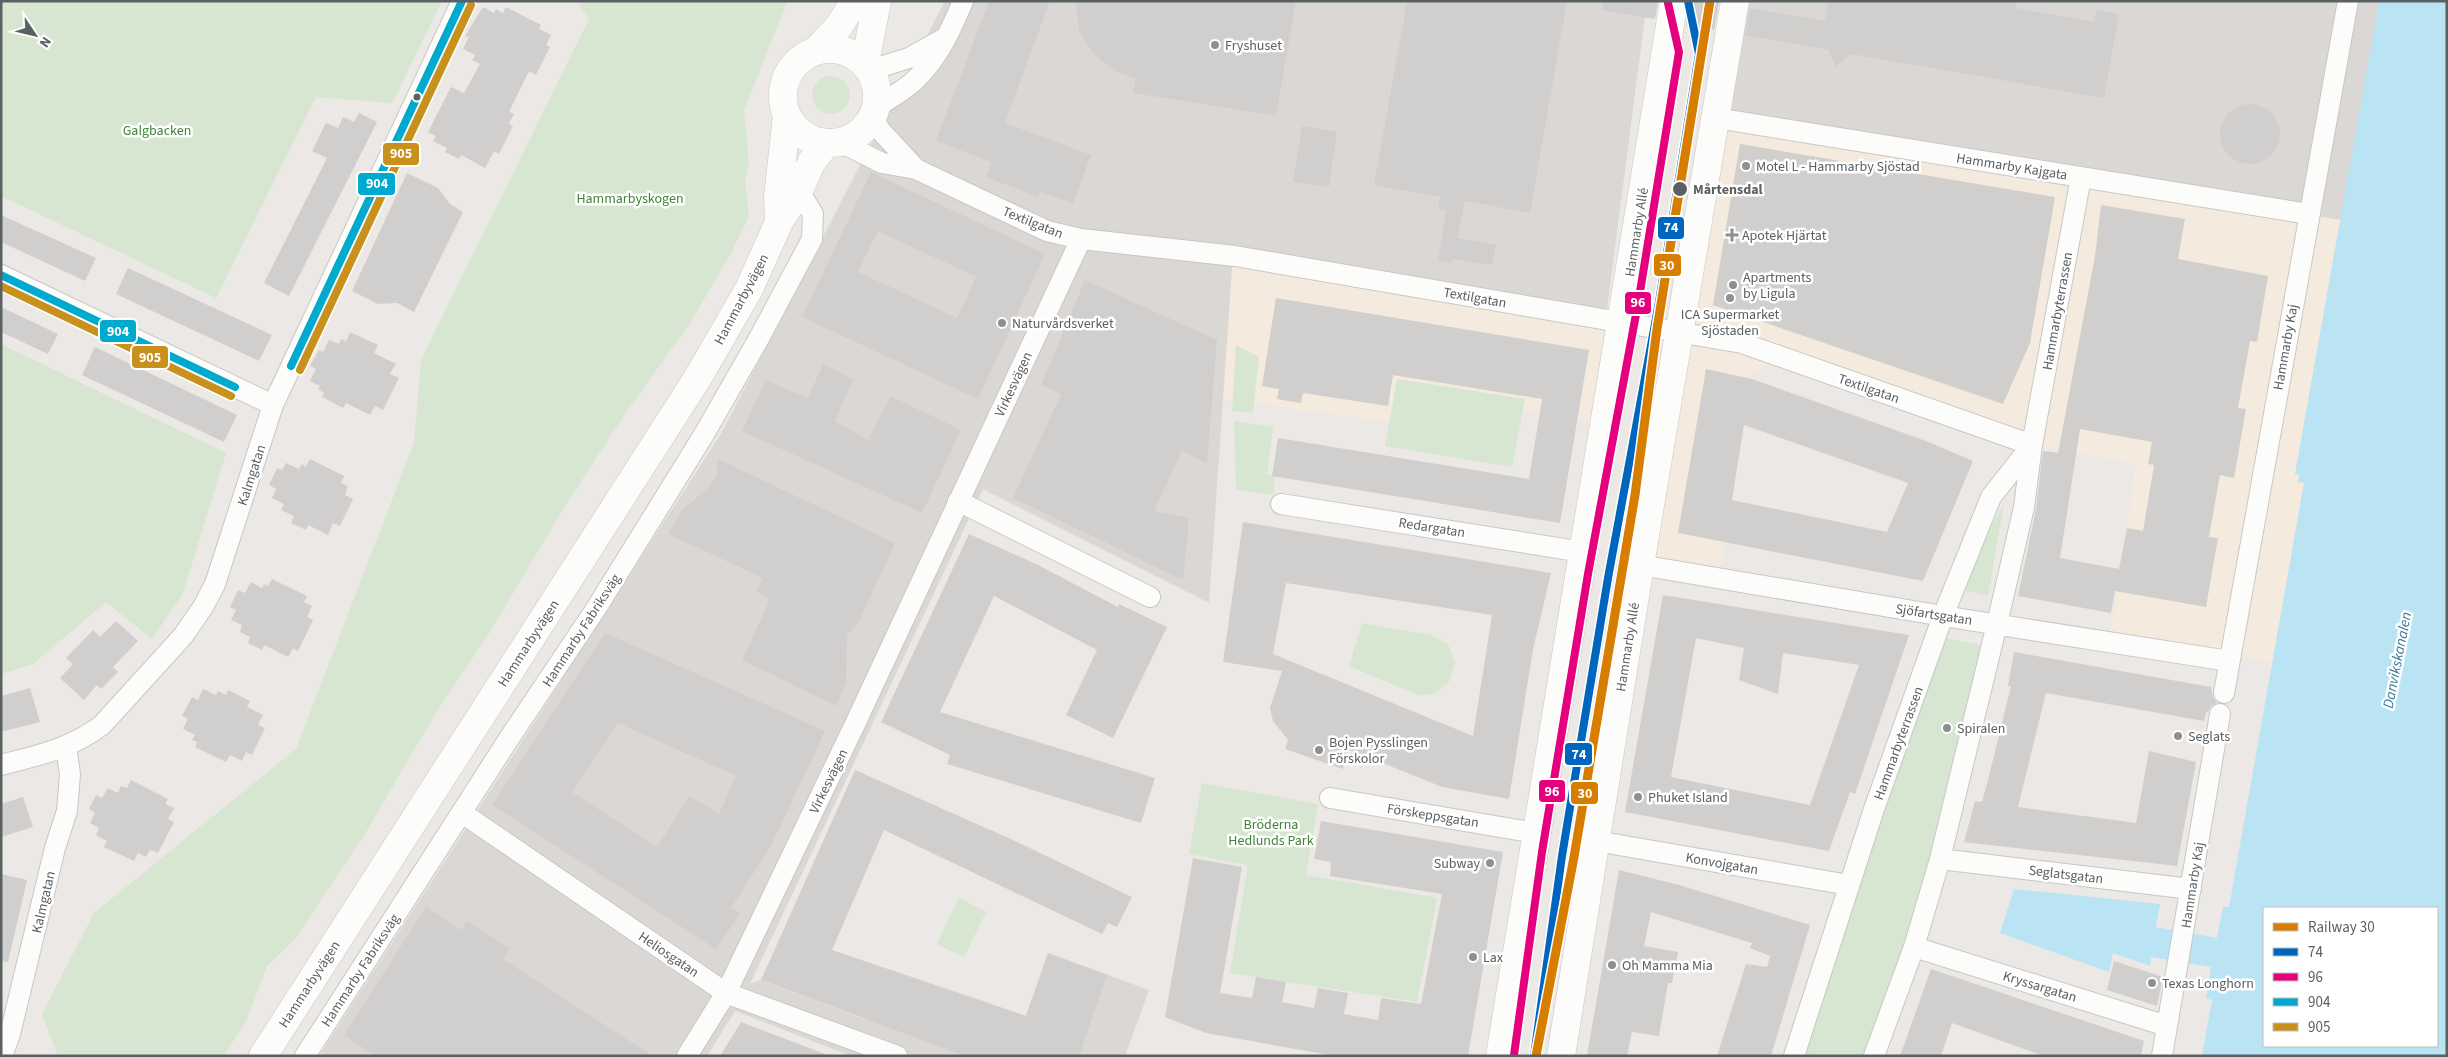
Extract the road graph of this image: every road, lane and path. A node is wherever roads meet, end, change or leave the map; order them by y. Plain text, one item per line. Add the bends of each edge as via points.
1 (462, 1) edge
2 (855, 1) edge
3 (877, 1) edge
4 (963, 1) edge
5 (1674, 1) edge
6 (1735, 1) edge
7 (2348, 1) edge
8 (948, 36) junction
9 (817, 50) junction
10 (867, 67) junction
11 (874, 112) junction
12 (787, 116) junction
13 (1716, 118) junction
14 (833, 142) junction
15 (916, 170) junction
16 (2081, 177) junction
17 (799, 191) junction
18 (2309, 214) junction
19 (780, 222) junction
20 (1081, 239) junction
21 (1, 274) edge
22 (1620, 323) junction
23 (1678, 334) junction
24 (273, 405) junction
25 (2032, 445) junction
26 (958, 501) junction
27 (1281, 504) dead end
28 (1583, 552) junction
29 (1640, 565) junction
30 (1150, 597) dead end
31 (1943, 616) junction
32 (1997, 624) junction
33 (2229, 661) junction
34 (2224, 693) dead end
35 (2220, 714) dead end
36 (66, 747) junction
37 (1, 765) edge
38 (1330, 798) dead end
39 (462, 813) junction
40 (1536, 833) junction
41 (1596, 841) junction
42 (1940, 859) junction
43 (1849, 884) junction
44 (2191, 889) junction
45 (1914, 947) junction
46 (726, 993) junction
47 (2167, 1026) junction
48 (2, 1056) edge
49 (262, 1056) edge
50 (305, 1056) edge
51 (687, 1056) edge
52 (897, 1056) edge
53 (1500, 1056) edge
54 (1561, 1056) edge
55 (1794, 1056) edge
56 (1874, 1056) edge
57 (2162, 1056) edge

1 - 24 street, Kalmgatan
2 - 9 street, Hammarbyvägen via 839,26
3 - 10 street
4 - 8 street
5 - 22 street, Hammarby Allé
6 - 13 street, Hammarby Allé
7 - 18 street, Hammarby Kaj
8 - 10 street via 909,58
8 - 11 street via 914,82
9 - 10 street via 843,50
9 - 12 street, Hammarbyvägen via 804,55 786,76 782,103
10 - 11 street via 877,95
11 - 14 street, Hammarbyvägen via 865,128 854,137
11 - 15 street, Textilgatan via 880,130
12 - 14 street, Hammarbyvägen via 803,135
12 - 19 street, Hammarbyvägen via 778,197
13 - 16 street, Hammarby Kajgata
13 - 23 street, Hammarby Allé
14 - 15 street, Textilgatan via 882,162
14 - 17 street, Hammarbyvägen via 812,161
15 - 20 street, Textilgatan via 1047,231
16 - 18 street, Hammarby Kajgata
16 - 25 street, Hammarbyterrassen
17 - 19 street, Hammarbyvägen
17 - 39 street, Hammarby Fabriksväg via 813,214 812,239 762,334 597,607
18 - 33 street, Hammarby Kaj
19 - 49 street, Hammarbyvägen via 749,290 697,379
20 - 22 street, Textilgatan via 1235,256
20 - 26 street, Virkesvägen
21 - 24 street
22 - 23 street, Textilgatan
22 - 28 street, Hammarby Allé
23 - 25 street, Textilgatan via 1742,343
23 - 29 street, Hammarby Allé
24 - 36 street, Kalmgatan via 220,572 203,607 183,636 102,725
25 - 31 street, Hammarbyterrassen via 1991,497
25 - 32 street, Hammarbyterrassen via 2024,507
26 - 30 street
26 - 46 street, Virkesvägen
27 - 28 street, Redargatan
28 - 40 street, Hammarby Allé
29 - 31 street, Sjöfartsgatan
29 - 41 street, Hammarby Allé
31 - 32 street, Sjöfartsgatan
31 - 43 street, Hammarbyterrassen
32 - 33 street, Sjöfartsgatan
32 - 42 street, Hammarbyterrassen
33 - 34 street, Hammarby Kaj
35 - 44 street, Hammarby Kaj
36 - 37 street, Kalmgatan
36 - 48 street, Kalmgatan via 70,774 67,811
38 - 40 street, Förskeppsgatan
39 - 46 street, Heliosgatan
39 - 50 street, Hammarby Fabriksväg
40 - 53 street, Hammarby Allé
41 - 43 street, Konvojgatan
41 - 54 street, Hammarby Allé
42 - 44 street, Seglatsgatan
42 - 45 street, Hammarbyterrassen
43 - 55 street, Hammarbyterrassen
44 - 47 street, Hammarby Kaj
45 - 47 street, Kryssargatan
45 - 56 street, Hammarbyterrassen
46 - 51 street, Virkesvägen
46 - 52 street, Heliosgatan
47 - 57 street, Hammarby Kaj

